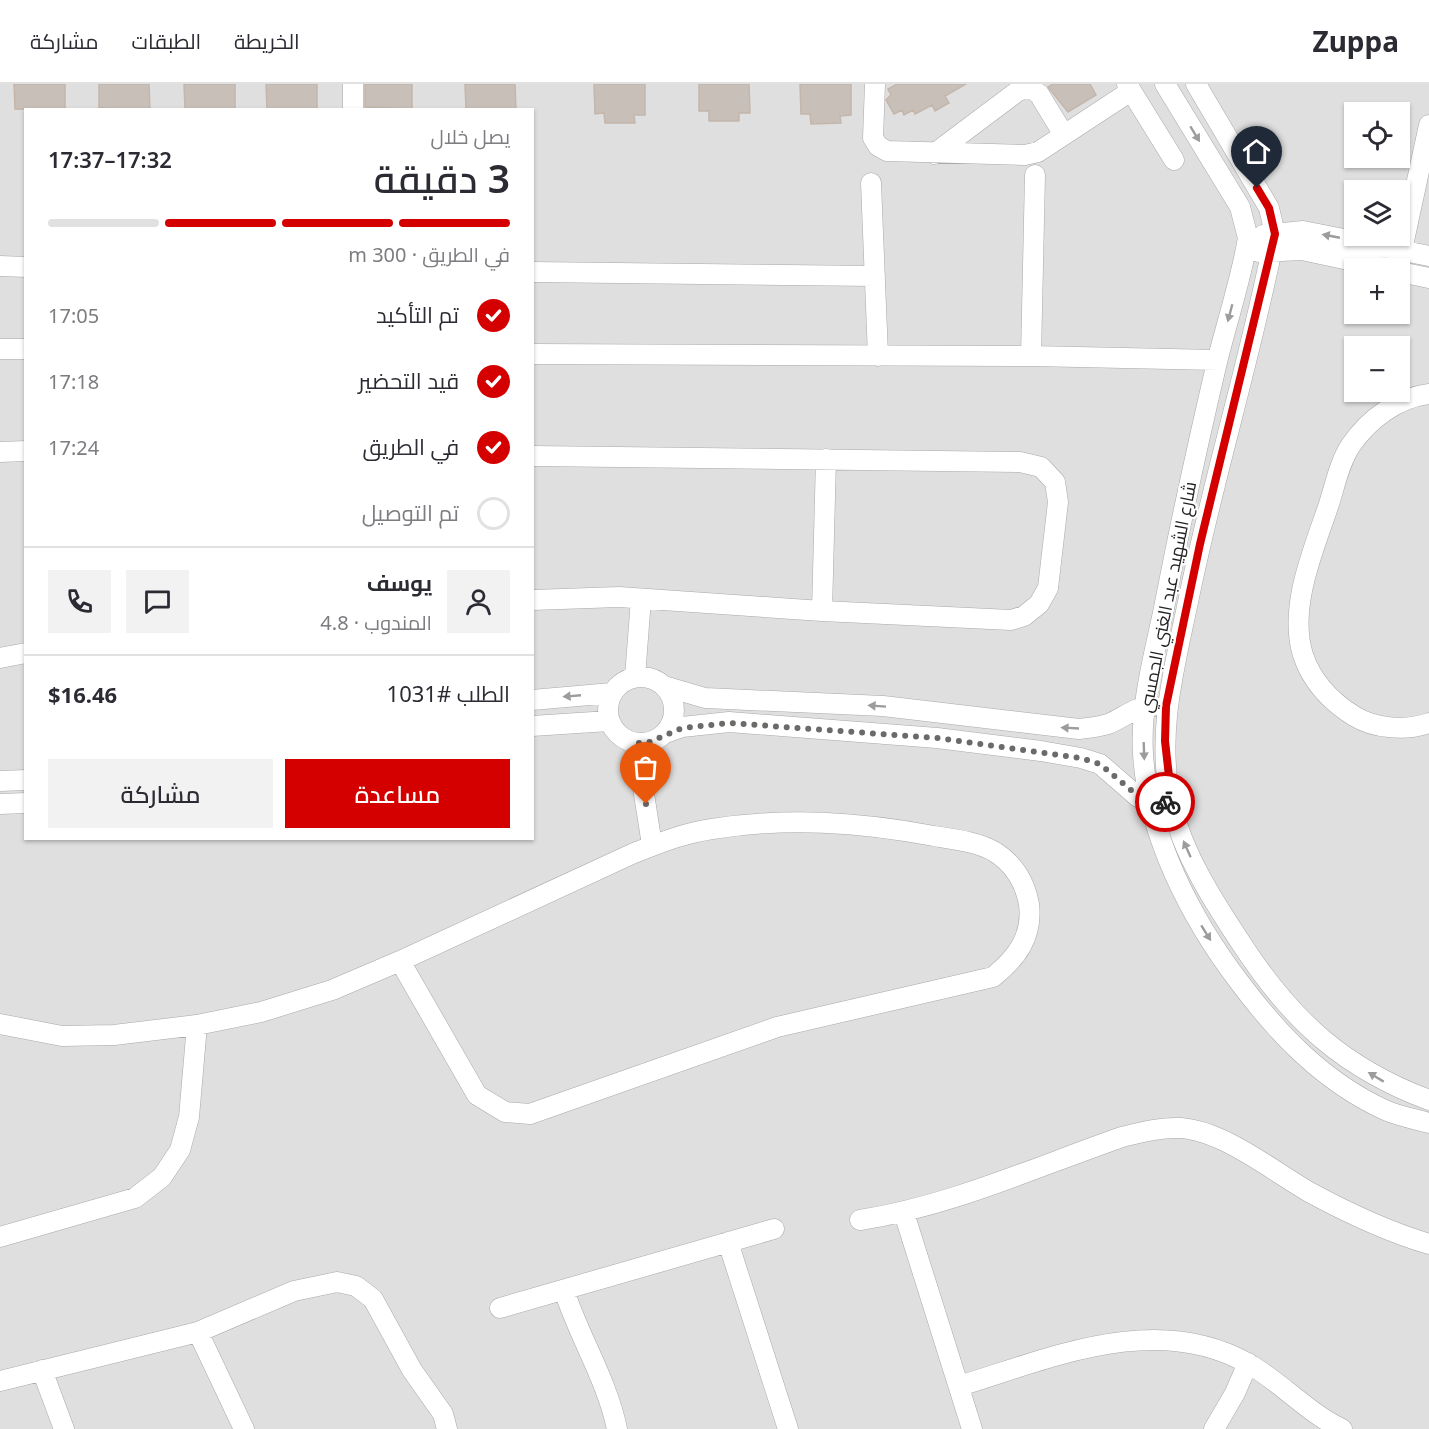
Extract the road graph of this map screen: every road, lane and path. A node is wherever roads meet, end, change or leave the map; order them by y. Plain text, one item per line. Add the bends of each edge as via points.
1 (353, 84) edge
2 (875, 84) edge
3 (1165, 84) edge
4 (1196, 84) edge
5 (1129, 88) edge
6 (352, 108) edge
7 (1429, 130) edge
8 (1064, 135) junction
9 (934, 154) junction
10 (1174, 160) dead end
11 (1035, 176) dead end
12 (871, 183) dead end
13 (1273, 242) junction
14 (1246, 246) junction
15 (1402, 250) junction
16 (1429, 256) edge
17 (1344, 259) edge
18 (0, 266) edge
19 (24, 267) edge
20 (534, 272) edge
21 (1410, 274) edge
22 (875, 276) junction
23 (1429, 278) edge
24 (0, 349) edge
25 (24, 349) edge
26 (534, 354) edge
27 (878, 356) junction
28 (1031, 356) junction
29 (1217, 360) junction
30 (1429, 394) edge
31 (0, 452) edge
32 (24, 452) edge
33 (534, 456) edge
34 (826, 459) junction
35 (641, 599) junction
36 (534, 600) edge
37 (822, 611) junction
38 (24, 653) edge
39 (0, 658) edge
40 (635, 677) junction
41 (664, 686) junction
42 (612, 693) junction
43 (534, 700) edge
44 (1144, 705) junction
45 (1166, 706) junction
46 (609, 721) junction
47 (1429, 723) edge
48 (534, 726) edge
49 (665, 733) junction
50 (636, 743) junction
51 (24, 780) edge
52 (0, 781) edge
53 (1150, 799) junction
54 (24, 803) edge
55 (1172, 803) junction
56 (0, 804) edge
57 (652, 845) junction
58 (400, 961) junction
59 (0, 1024) edge
60 (197, 1025) junction
61 (1429, 1100) edge
62 (1429, 1123) edge
63 (904, 1213) junction
64 (860, 1220) dead end
65 (774, 1229) dead end
66 (0, 1237) edge
67 (728, 1242) junction
68 (1429, 1244) edge
69 (564, 1290) junction
70 (500, 1308) dead end
71 (198, 1332) junction
72 (1248, 1363) junction
73 (42, 1370) junction
74 (0, 1381) edge
75 (959, 1386) junction
76 (64, 1429) edge
77 (244, 1429) edge
78 (447, 1429) edge
79 (617, 1429) edge
80 (788, 1429) edge
81 (972, 1429) edge
82 (1214, 1429) edge
83 (1342, 1429) edge

1 - 6 street
2 - 9 street via 873,138 878,146 897,152
3 -> 14 street, شارع الشهيد عبد الغني الجمسي via 1240,207
4 - 13 street, شارع الشهيد عبد الغني الجمسي via 1269,208
5 - 8 street
5 - 10 street
7 - 15 street
8 - 9 street via 1038,152 1024,155
8 - 9 street via 1039,94 1029,87 1018,91
11 - 28 street
12 - 22 street
13 - 14 street
15 -> 13 street via 1303,231
13 - 17 street
13 - 45 street, شارع الشهيد عبد الغني الجمسي via 1200,544
14 -> 29 street, شارع الشهيد عبد الغني الجمسي
15 - 16 street
18 - 19 street
20 - 22 street
21 - 23 street
22 - 27 street
24 - 25 street
26 - 27 street
27 - 28 street
28 - 29 street
29 - 44 street, شارع الشهيد عبد الغني الجمسي
30 - 47 street via 1395,404 1369,422 1350,447 1307,571 1299,622 1303,653 1315,681 1335,704 1360,720 1389,728
31 - 32 street
33 - 34 street
34 - 37 street
34 - 37 street via 1020,462 1041,466 1055,482 1058,502 1048,588 1039,604 1024,616 1011,620
35 - 36 street via 574,596
35 - 37 street
35 - 40 street
38 - 39 street
40 - 41 street
40 - 42 street
44 -> 41 street via 1104,726 1079,729 883,706 705,698
41 - 49 street via 670,694 674,715
42 -> 43 street
42 - 46 street via 608,702
44 - 45 street
44 -> 53 street, شارع الشهيد عبد الغني الجمسي via 1143,755
45 - 55 street, شارع الشهيد عبد الغني الجمسي via 1165,741
46 - 48 street
46 - 50 street via 620,736
49 - 50 street via 647,743
49 - 53 street via 701,724 729,723 937,738 1041,751 1100,764 1129,790
50 - 57 street
51 - 52 street
53 - 55 street
53 -> 62 street, شارع الشهيد عبد الغني الجمسي via 1180,885 1201,925 1225,964 1284,1038 1352,1093 1387,1111
54 - 56 street
61 -> 55 street, شارع الشهيد عبد الغني الجمسي via 1385,1083 1345,1058 1309,1028 1286,1002 1225,919 1190,855
57 - 58 street
57 - 58 street via 710,829 823,821 884,827 986,848 1015,869 1027,891 1030,916 1025,941 1012,962 993,977 777,1026 530,1114 505,1112 477,1095
58 - 60 street via 332,990 261,1012
59 - 60 street via 62,1036 114,1035
60 - 66 street via 189,1117 180,1150 162,1177 135,1198
63 - 64 street
63 - 68 street via 1122,1137 1152,1129 1182,1128 1211,1134 1313,1194
63 - 75 street
65 - 67 street
67 - 69 street
67 - 80 street
69 - 70 street
69 - 79 street via 603,1382
71 - 73 street
71 - 77 street
71 - 78 street via 317,1284 337,1281 356,1286 373,1299 412,1370 443,1414
72 - 75 street via 1211,1348 1178,1341 1128,1339 1087,1347
72 - 82 street
72 - 83 street
73 - 74 street
73 - 76 street
75 - 81 street

